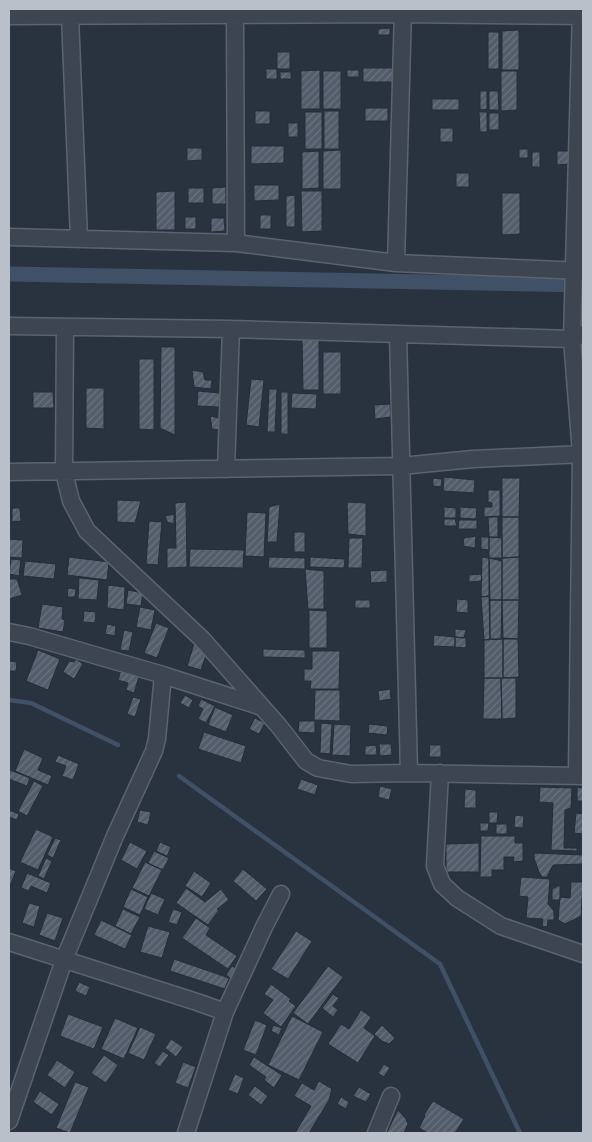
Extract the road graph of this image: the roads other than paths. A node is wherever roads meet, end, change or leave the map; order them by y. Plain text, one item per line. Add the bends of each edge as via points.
1 (403, 11) edge
2 (582, 14) edge
3 (235, 15) junction
4 (9, 16) edge
5 (70, 16) junction
6 (9, 237) edge
7 (79, 239) junction
8 (236, 243) junction
9 (396, 263) junction
10 (578, 271) edge
11 (9, 326) edge
12 (66, 328) junction
13 (231, 329) junction
14 (398, 334) junction
15 (578, 336) edge
16 (582, 454) edge
17 (401, 466) junction
18 (226, 470) junction
19 (9, 472) edge
20 (64, 472) junction
21 (9, 632) edge
22 (163, 675) junction
23 (262, 707) junction
24 (409, 773) junction
25 (440, 773) junction
26 (580, 776) edge
27 (281, 894) dead end
28 (9, 942) edge
29 (583, 954) edge
30 (64, 960) junction
31 (225, 1012) junction
32 (391, 1096) dead end
33 (9, 1121) edge
34 (186, 1133) edge
35 (376, 1133) edge

1 - 2 street
1 - 3 street
1 - 9 street
2 - 10 street
3 - 5 street
3 - 8 street
4 - 5 street
5 - 7 street
6 - 7 street
7 - 8 street
8 - 9 street
9 - 10 street
10 - 15 street
11 - 12 street
12 - 13 street
12 - 20 street
13 - 14 street
13 - 18 street
14 - 15 street
14 - 17 street
15 - 16 street
16 - 17 street
16 - 26 street
17 - 18 street
17 - 24 street
18 - 20 street
19 - 20 street
20 - 23 street via 70,501 87,531 202,639
21 - 22 street
22 - 23 street
22 - 30 street via 154,751
23 - 24 street via 306,761 318,768 351,774
24 - 25 street
25 - 26 street
25 - 29 street via 435,866 442,884 457,898 501,926
27 - 31 street
28 - 30 street
30 - 31 street
30 - 33 street
31 - 34 street
32 - 35 street

